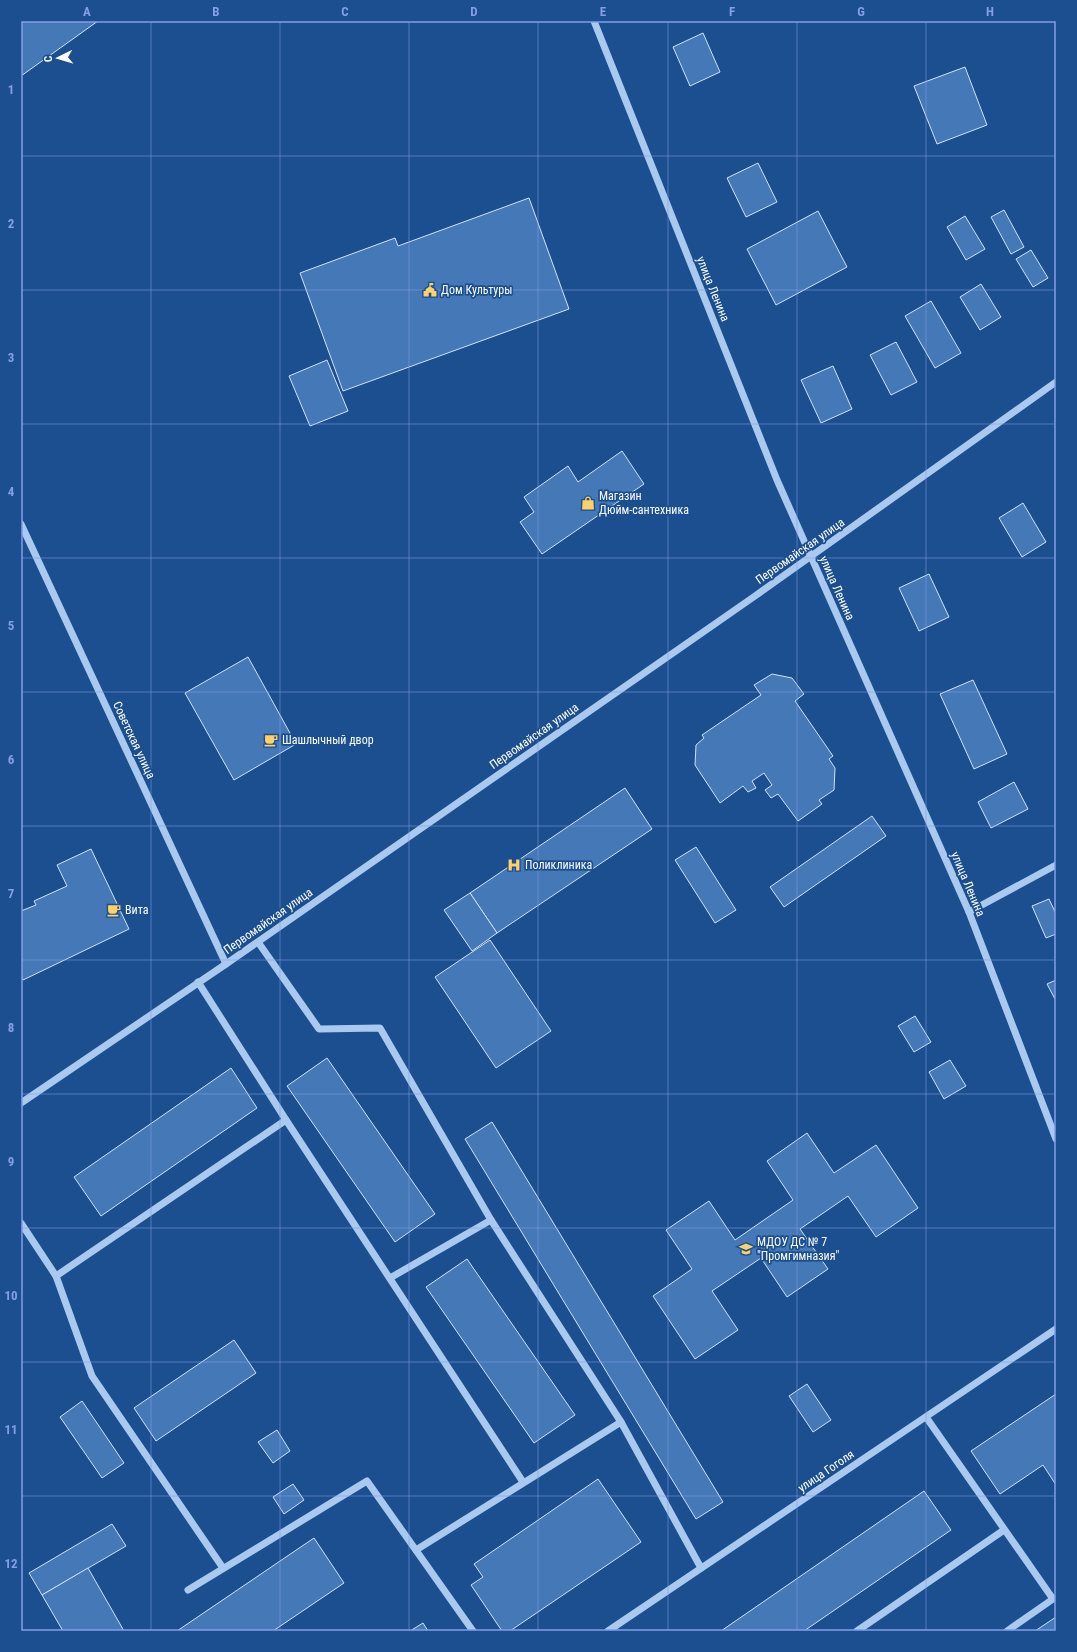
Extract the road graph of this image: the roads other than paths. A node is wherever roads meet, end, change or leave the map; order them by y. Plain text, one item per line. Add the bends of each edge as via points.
1 (594, 21) edge
2 (1056, 382) edge
3 (21, 524) edge
4 (811, 556) junction
5 (1056, 865) edge
6 (969, 912) junction
7 (258, 942) junction
8 (226, 964) junction
9 (198, 982) junction
10 (21, 1103) edge
11 (286, 1120) junction
12 (1056, 1139) edge
13 (491, 1220) junction
14 (21, 1223) edge
15 (56, 1276) junction
16 (390, 1278) junction
17 (1056, 1329) edge
18 (926, 1417) junction
19 (621, 1422) junction
20 (524, 1482) junction
21 (1004, 1530) junction
22 (416, 1550) junction
23 (223, 1568) junction
24 (701, 1568) junction
25 (188, 1590) dead end
26 (473, 1631) edge
27 (608, 1631) edge
28 (857, 1631) edge
29 (1007, 1631) edge

1 - 4 street, улица Ленина via 774,473
2 - 4 street, Первомайская улица
3 - 8 street, Советская улица
4 - 6 street, улица Ленина
4 - 7 street, Первомайская улица
5 - 6 street
6 - 12 street, улица Ленина
7 - 8 street, Первомайская улица
7 - 13 street via 319,1029 380,1028
8 - 9 street, Первомайская улица
9 - 10 street, Первомайская улица
9 - 11 street
11 - 15 street
11 - 16 street
13 - 16 street
13 - 19 street
14 - 15 street
15 - 23 street via 92,1376
16 - 20 street
17 - 18 street, улица Гоголя
18 - 21 street
18 - 24 street, улица Гоголя
19 - 20 street
19 - 24 street
20 - 22 street
21 - 28 street
21 - 29 street via 1053,1599
22 - 23 street via 367,1481
22 - 26 street
23 - 25 street
24 - 27 street, улица Гоголя

